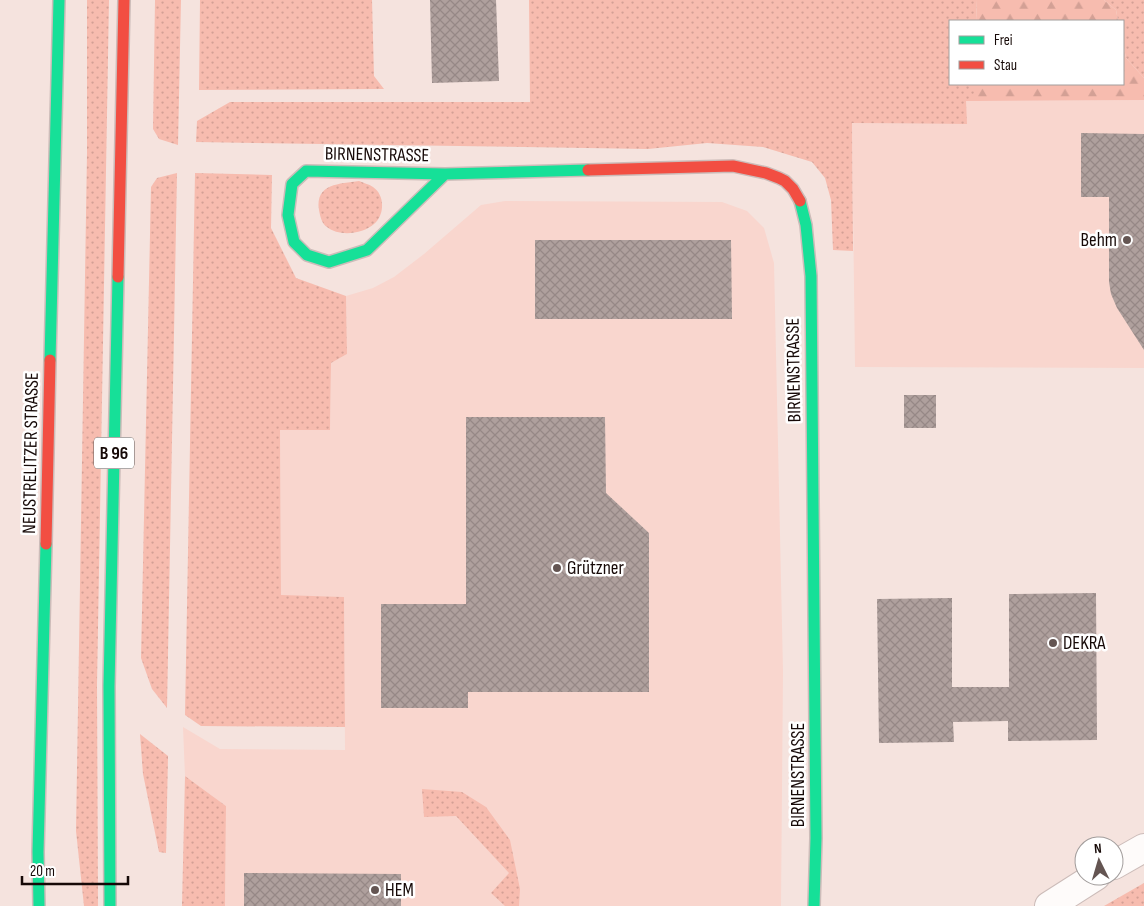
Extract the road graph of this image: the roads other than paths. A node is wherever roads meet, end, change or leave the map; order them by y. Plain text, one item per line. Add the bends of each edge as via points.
1 (58, 0) edge
2 (124, 0) edge
3 (445, 174) junction
4 (1144, 848) edge
5 (1124, 859) edge
6 (1080, 886) edge
7 (39, 906) edge
8 (110, 906) edge
9 (814, 906) edge
10 (1049, 906) edge

1 - 7 main road, NEUSTRELITZER STRASSE
2 - 8 main road, B 96 via 109,686
3 - 3 main road, BIRNENSTRASSE via 306,171 292,184 288,215 294,242 307,255 329,262 367,250
3 - 9 main road, BIRNENSTRASSE via 733,166 768,174 785,182 798,197 808,229 811,276
4 - 5 street
6 - 10 street

